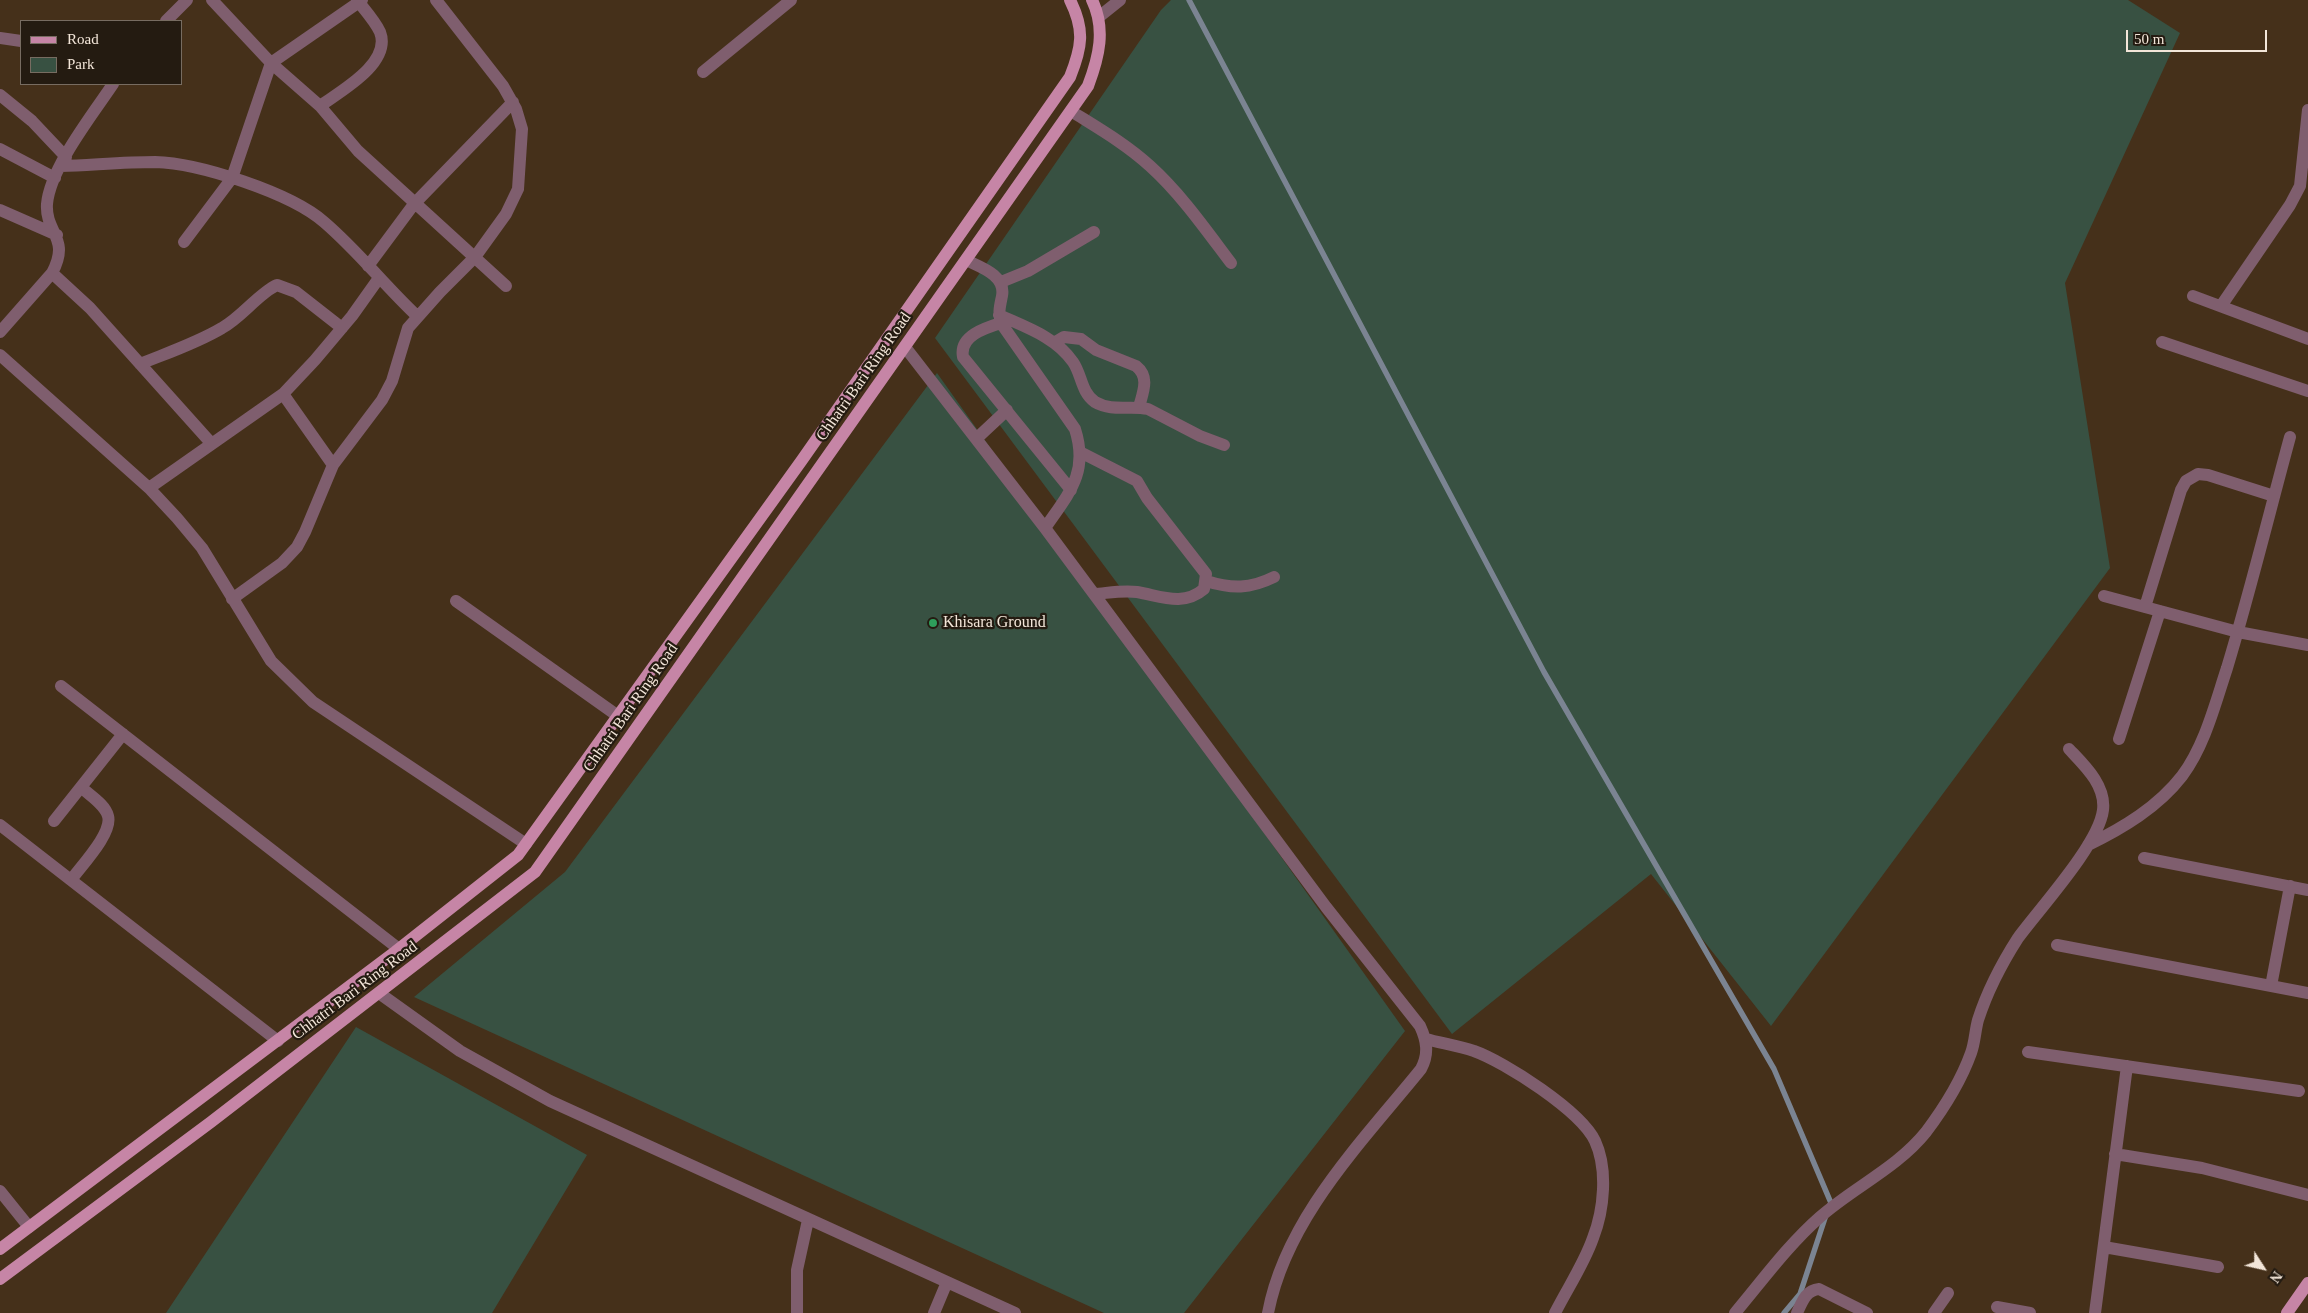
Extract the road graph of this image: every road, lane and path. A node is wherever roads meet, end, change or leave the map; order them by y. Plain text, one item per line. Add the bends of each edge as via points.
1 (186, 0) edge
2 (212, 0) edge
3 (436, 0) edge
4 (791, 0) edge
5 (1070, 0) edge
6 (1092, 0) edge
7 (1120, 0) edge
8 (359, 1) edge
9 (1100, 16) junction
10 (167, 20) edge
11 (0, 38) edge
12 (20, 41) edge
13 (271, 63) junction
14 (703, 72) dead end
15 (112, 85) edge
16 (0, 95) edge
17 (512, 102) junction
18 (320, 106) junction
19 (2308, 110) edge
20 (1071, 111) junction
21 (0, 150) edge
22 (60, 167) junction
23 (2305, 173) edge
24 (232, 178) junction
25 (414, 204) junction
26 (0, 210) edge
27 (1094, 232) dead end
28 (57, 235) junction
29 (184, 242) dead end
30 (475, 257) junction
31 (966, 260) junction
32 (1231, 263) dead end
33 (368, 266) junction
34 (52, 274) junction
35 (379, 278) junction
36 (1001, 282) junction
37 (506, 286) dead end
38 (2192, 296) dead end
39 (2221, 306) junction
40 (417, 316) junction
41 (1000, 319) junction
42 (342, 328) junction
43 (0, 332) edge
44 (2308, 339) edge
45 (2162, 342) dead end
46 (1054, 343) junction
47 (905, 347) junction
48 (0, 355) edge
49 (140, 364) junction
50 (2308, 391) edge
51 (283, 394) junction
52 (1139, 407) junction
53 (1007, 410) junction
54 (2290, 437) dead end
55 (976, 439) junction
56 (211, 443) junction
57 (1224, 445) dead end
58 (1080, 452) junction
59 (333, 465) junction
60 (149, 488) junction
61 (1071, 490) junction
62 (2274, 496) junction
63 (1045, 528) junction
64 (1274, 577) dead end
65 (1206, 581) junction
66 (1094, 594) junction
67 (2104, 596) dead end
68 (232, 599) junction
69 (456, 601) dead end
70 (2145, 607) junction
71 (2160, 611) junction
72 (2238, 632) junction
73 (2308, 645) edge
74 (61, 686) dead end
75 (618, 716) junction
76 (122, 734) junction
77 (2119, 739) dead end
78 (2069, 749) dead end
79 (81, 787) junction
80 (54, 821) dead end
81 (0, 825) edge
82 (526, 844) junction
83 (2088, 845) junction
84 (2144, 858) dead end
85 (71, 880) junction
86 (2290, 886) junction
87 (2308, 889) edge
88 (2057, 945) dead end
89 (399, 949) junction
90 (2271, 986) junction
91 (379, 993) junction
92 (2308, 993) edge
93 (1426, 1039) junction
94 (278, 1041) junction
95 (2028, 1052) dead end
96 (2127, 1066) junction
97 (2299, 1091) dead end
98 (2115, 1154) junction
99 (0, 1191) edge
100 (2308, 1195) edge
101 (808, 1220) junction
102 (29, 1227) junction
103 (2104, 1247) junction
104 (0, 1249) edge
105 (2218, 1267) dead end
106 (0, 1279) edge
107 (947, 1282) junction
108 (2308, 1283) edge
109 (1948, 1293) dead end
110 (1997, 1307) dead end
111 (797, 1313) edge
112 (934, 1313) edge
113 (1015, 1313) edge
114 (1268, 1313) edge
115 (1554, 1313) edge
116 (1734, 1313) edge
117 (1797, 1313) edge
118 (1867, 1313) edge
119 (1934, 1313) edge
120 (2030, 1313) edge
121 (2095, 1313) edge
122 (2287, 1313) edge

1 - 10 street
2 - 13 street
3 - 17 street
4 - 14 street
5 - 75 main road, Chhatri Bari Ring Road via 1080,20 1079,54 1070,77
6 - 9 main road, Chhatri Bari Ring Road
7 - 9 street
8 - 13 street
8 - 18 street via 380,32 379,56 361,76
9 - 20 main road, Chhatri Bari Ring Road via 1099,58 1088,86
11 - 12 street
13 - 18 street
13 - 24 street
15 - 22 street
16 - 22 street via 32,121
17 - 25 street
17 - 30 street via 522,129 518,189 506,214
18 - 25 street via 358,151
19 - 23 street
20 - 31 main road, Chhatri Bari Ring Road
20 - 32 street via 1126,146 1150,166 1181,198
21 - 22 street
22 - 24 street via 155,162 182,165
22 - 28 street via 47,205
23 - 39 street via 2290,205
24 - 29 street
24 - 33 street via 298,203 324,221
25 - 30 street
25 - 33 street
26 - 28 street
27 - 36 street via 1028,271
28 - 34 street via 60,256
30 - 37 street
30 - 40 street
31 - 36 street via 992,273
31 - 47 main road, Chhatri Bari Ring Road
33 - 35 street
34 - 43 street
34 - 49 street via 90,308
35 - 40 street
35 - 42 street
36 - 41 street
38 - 39 street
39 - 44 street
40 - 59 street via 403,340 385,394
41 - 46 street
41 - 53 street via 974,334 962,352 973,372
41 - 58 street via 1075,429
42 - 49 street via 296,292 277,286 270,288 222,329
42 - 51 street
45 - 50 street
46 - 52 street via 1075,364 1089,397 1114,408
46 - 52 street via 1064,338 1081,339 1096,350 1136,366 1145,378
47 - 55 street
47 - 91 main road, Chhatri Bari Ring Road via 535,872
48 - 60 street
49 - 56 street
51 - 56 street
51 - 59 street
52 - 57 street
53 - 55 street
53 - 61 street
54 - 62 street
55 - 63 street
56 - 60 street
58 - 61 street via 1078,475
58 - 65 street via 1137,480 1147,498 1202,568
59 - 68 street via 297,547 282,563
60 - 68 street via 202,548
61 - 63 street
62 - 70 street via 2198,474 2186,481 2175,506
62 - 72 street
63 - 66 street
64 - 65 street via 1249,588
65 - 66 street via 1204,589 1197,595 1183,600 1128,591
66 - 93 street via 1326,907 1420,1026
67 - 70 street
68 - 82 street via 271,660 313,702
69 - 75 street
70 - 71 street
71 - 72 street
71 - 77 street
72 - 73 street
72 - 83 street via 2199,746 2182,776 2120,830
74 - 76 street
75 - 82 main road, Chhatri Bari Ring Road
76 - 79 street
76 - 89 street
78 - 83 street via 2091,772 2100,789 2103,808 2099,825
79 - 80 street
79 - 85 street via 103,808 108,816 108,827
81 - 85 street
82 - 89 main road, Chhatri Bari Ring Road via 518,855
83 - 116 street via 2017,940 1989,991 1971,1053 1952,1092 1930,1125 1900,1157 1819,1217
84 - 86 street
85 - 94 street
86 - 87 street
86 - 90 street
88 - 90 street
89 - 94 main road, Chhatri Bari Ring Road
90 - 92 street
91 - 101 street via 460,1052 550,1101
91 - 106 main road, Chhatri Bari Ring Road
93 - 114 street via 1426,1060 1421,1069 1333,1179 1298,1232 1272,1290
93 - 115 street via 1475,1052 1510,1071 1567,1108 1595,1140 1603,1173 1593,1238
94 - 102 main road, Chhatri Bari Ring Road
95 - 96 street
96 - 97 street
96 - 98 street
98 - 100 street via 2202,1168
98 - 103 street
99 - 102 street
101 - 107 street
101 - 111 street via 797,1270
102 - 104 main road, Chhatri Bari Ring Road
103 - 105 street
103 - 121 street
107 - 112 street
107 - 113 street
108 - 122 main road
109 - 119 street
110 - 120 street
117 - 118 street via 1806,1295 1819,1289

